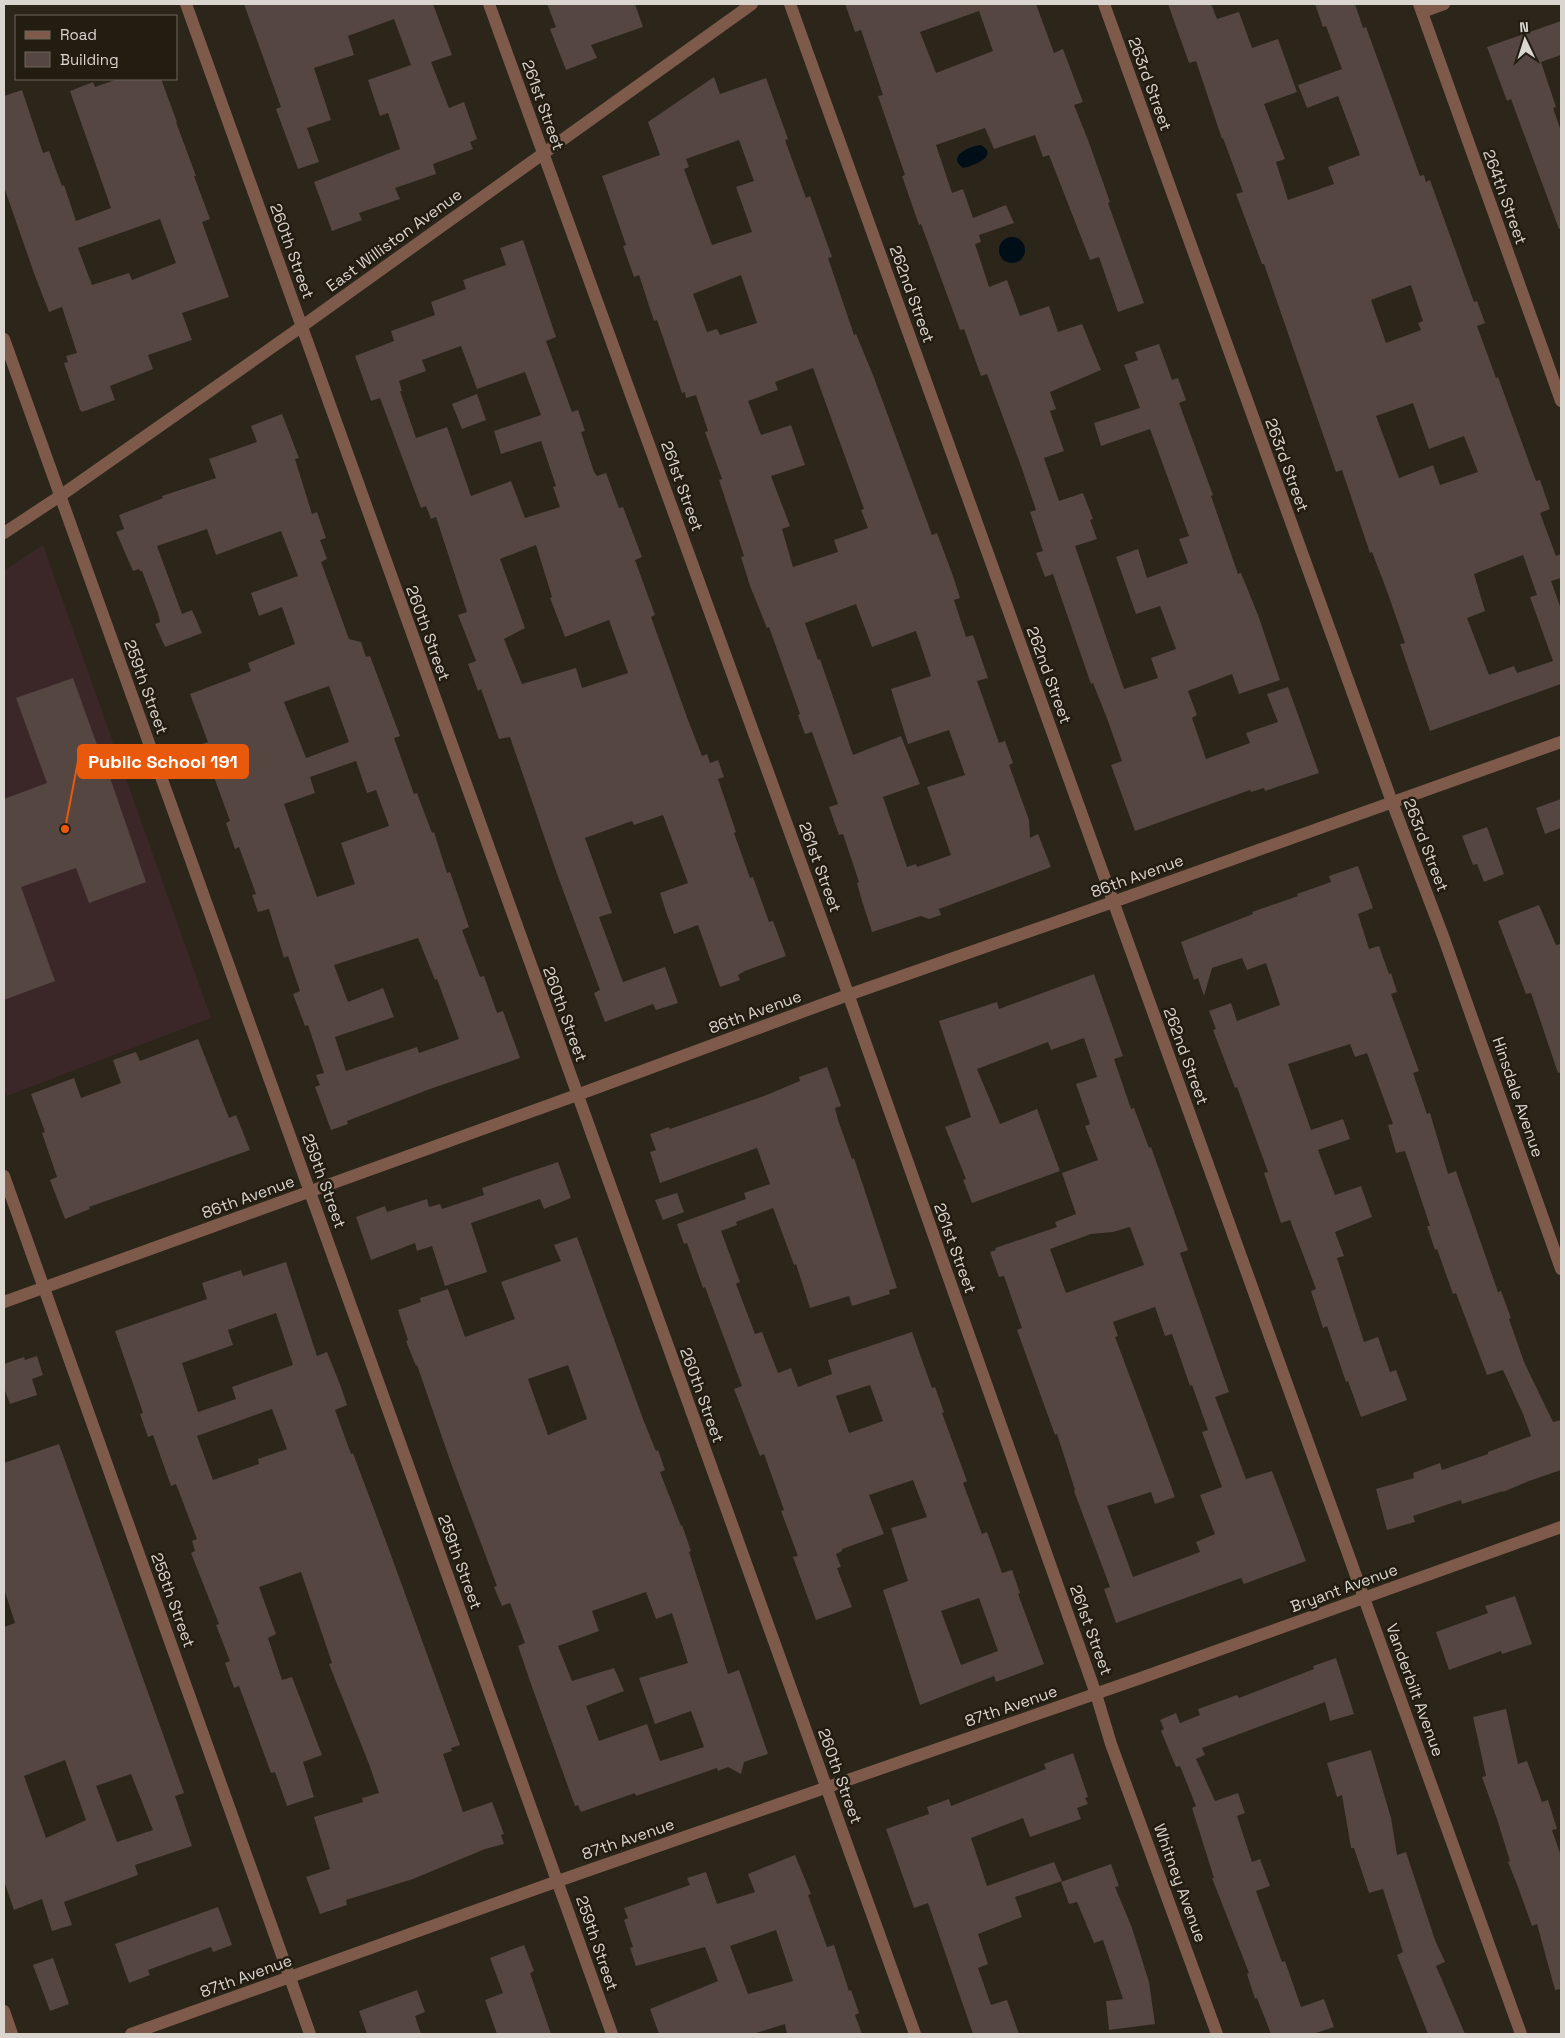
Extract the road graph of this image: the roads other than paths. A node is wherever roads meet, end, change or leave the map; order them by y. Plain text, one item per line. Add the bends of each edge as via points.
1 (186, 4) edge
2 (489, 4) edge
3 (752, 4) edge
4 (790, 4) edge
5 (1104, 4) edge
6 (1444, 4) edge
7 (1420, 8) edge
8 (543, 152) junction
9 (302, 327) junction
10 (4, 339) edge
11 (1561, 401) edge
12 (60, 496) junction
13 (4, 533) edge
14 (1561, 742) edge
15 (1392, 802) junction
16 (1113, 902) junction
17 (1443, 936) joint
18 (848, 995) junction
19 (577, 1095) junction
20 (4, 1176) edge
21 (310, 1191) junction
22 (1561, 1269) edge
23 (44, 1288) junction
24 (4, 1302) edge
25 (1277, 1358) joint
26 (1561, 1527) edge
27 (1365, 1598) junction
28 (1138, 1680) joint
29 (1096, 1694) junction
30 (1111, 1744) joint
31 (826, 1788) junction
32 (558, 1881) junction
33 (290, 1977) junction
34 (4, 2011) edge
35 (12, 2034) edge
36 (131, 2034) edge
37 (310, 2034) edge
38 (612, 2034) edge
39 (915, 2034) edge
40 (1217, 2034) edge
41 (1521, 2034) edge

1 - 9 street, 260th Street
2 - 8 street, 261st Street
3 - 8 street, East Williston Avenue
4 - 16 street, 262nd Street
5 - 15 street, 263rd Street
6 - 7 street
7 - 11 street, 264th Street
8 - 9 street, East Williston Avenue
8 - 18 street, 261st Street
9 - 12 street, East Williston Avenue
9 - 19 street, 260th Street
10 - 12 street, 259th Street
12 - 13 street, East Williston Avenue
12 - 21 street, 259th Street
14 - 15 street, 86th Avenue
15 - 16 street, 86th Avenue
15 - 17 street, 263rd Street
16 - 18 street, 86th Avenue
16 - 25 street, 262nd Street
17 - 22 street, Hinsdale Avenue
18 - 19 street, 86th Avenue
18 - 29 street, 261st Street
19 - 21 street, 86th Avenue
19 - 31 street, 260th Street
20 - 23 street, 258th Street
21 - 23 street, 86th Avenue
21 - 32 street, 259th Street
23 - 24 street, 86th Avenue
23 - 33 street, 258th Street
25 - 27 street, Vanderbilt Avenue
26 - 27 street, Bryant Avenue
27 - 28 street, Bryant Avenue
27 - 41 street, Vanderbilt Avenue
28 - 29 street, 87th Avenue
29 - 30 street, 261st Street
29 - 31 street, 87th Avenue
30 - 40 street, Whitney Avenue
31 - 32 street, 87th Avenue
31 - 39 street, 260th Street
32 - 33 street, 87th Avenue
32 - 38 street, 259th Street
33 - 36 street, 87th Avenue
33 - 37 street, 258th Street
34 - 35 street

